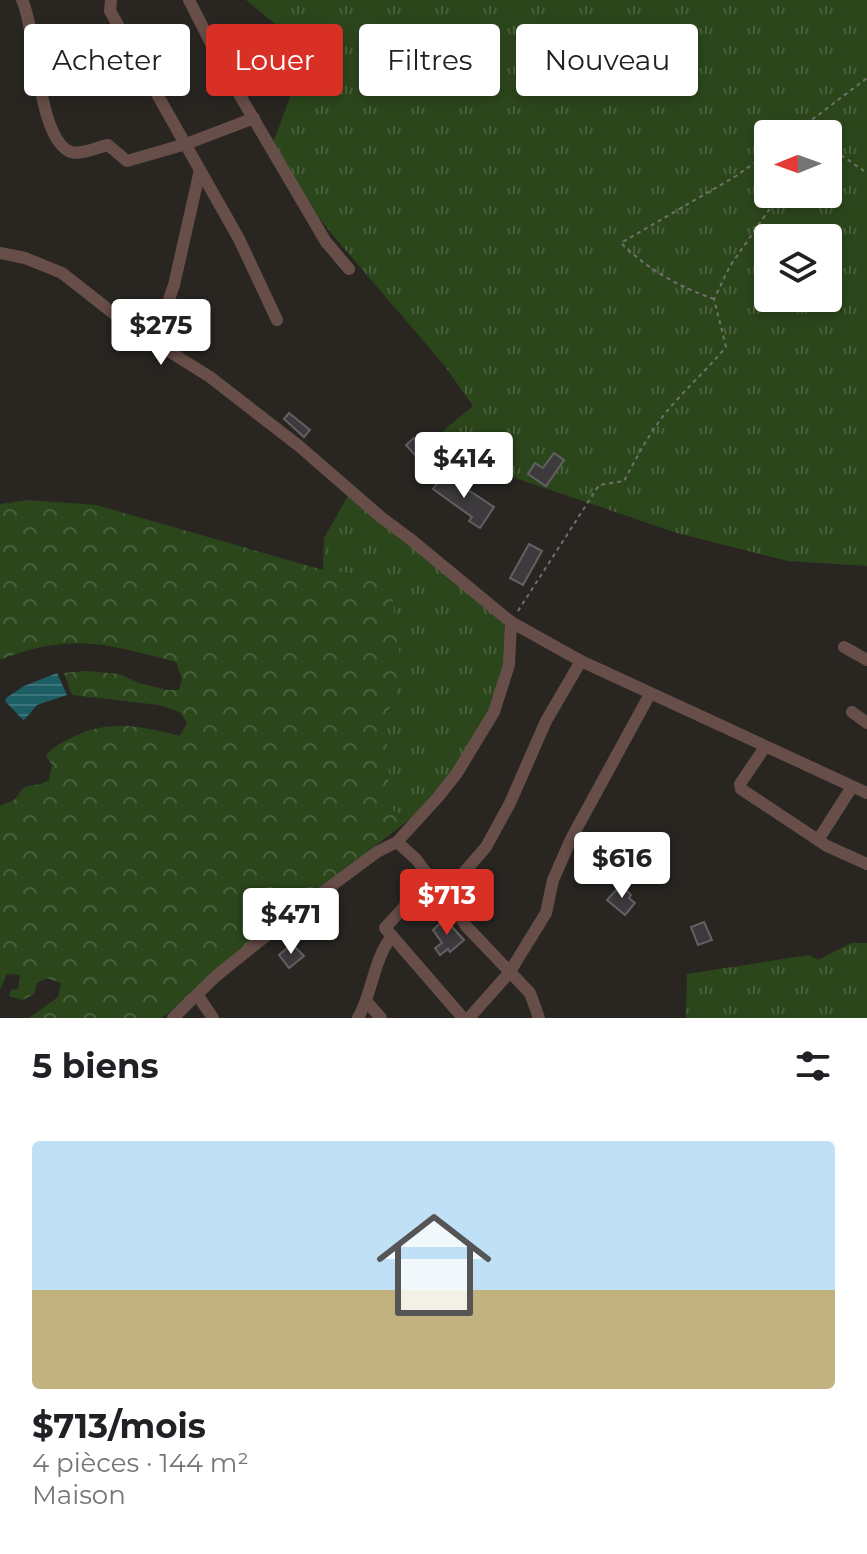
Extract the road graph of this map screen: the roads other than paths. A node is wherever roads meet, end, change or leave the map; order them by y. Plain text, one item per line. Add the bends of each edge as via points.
1 (22, 0) edge
2 (111, 0) edge
3 (189, 0) edge
4 (254, 118) junction
5 (186, 144) junction
6 (200, 170) junction
7 (0, 253) edge
8 (349, 269) dead end
9 (277, 320) dead end
10 (154, 342) junction
11 (511, 622) junction
12 (844, 647) dead end
13 (867, 660) edge
14 (581, 661) junction
15 (650, 694) junction
16 (852, 712) dead end
17 (867, 723) edge
18 (765, 747) junction
19 (852, 787) junction
20 (867, 793) edge
21 (818, 840) junction
22 (397, 842) junction
23 (867, 864) edge
24 (430, 878) junction
25 (445, 894) junction
26 (392, 936) junction
27 (509, 973) junction
28 (198, 996) junction
29 (367, 1002) junction
30 (173, 1018) edge
31 (213, 1018) edge
32 (358, 1018) edge
33 (381, 1018) edge
34 (463, 1018) edge
35 (469, 1018) edge
36 (539, 1018) edge

1 - 5 street via 47,117 68,151 108,145 127,161
2 - 5 street via 110,11
3 - 4 street
4 - 5 street
4 - 8 street via 326,242
5 - 6 street
6 - 9 street
6 - 10 street via 174,285
7 - 10 street via 62,273
10 - 11 street via 210,377 299,446
11 - 14 street
11 - 22 street via 509,665 494,712 457,773
12 - 13 street
14 - 15 street
14 - 25 street via 486,847
15 - 18 street
15 - 27 street via 572,837 553,880 546,913
16 - 17 street
18 - 19 street
18 - 21 street via 741,789
19 - 20 street
19 - 21 street
21 - 23 street
22 - 24 street
22 - 28 street via 292,915
24 - 25 street
24 - 26 street via 385,928
25 - 27 street
26 - 29 street via 383,947
26 - 34 street
27 - 35 street
27 - 36 street via 530,993
28 - 30 street
28 - 31 street
29 - 32 street
29 - 33 street

